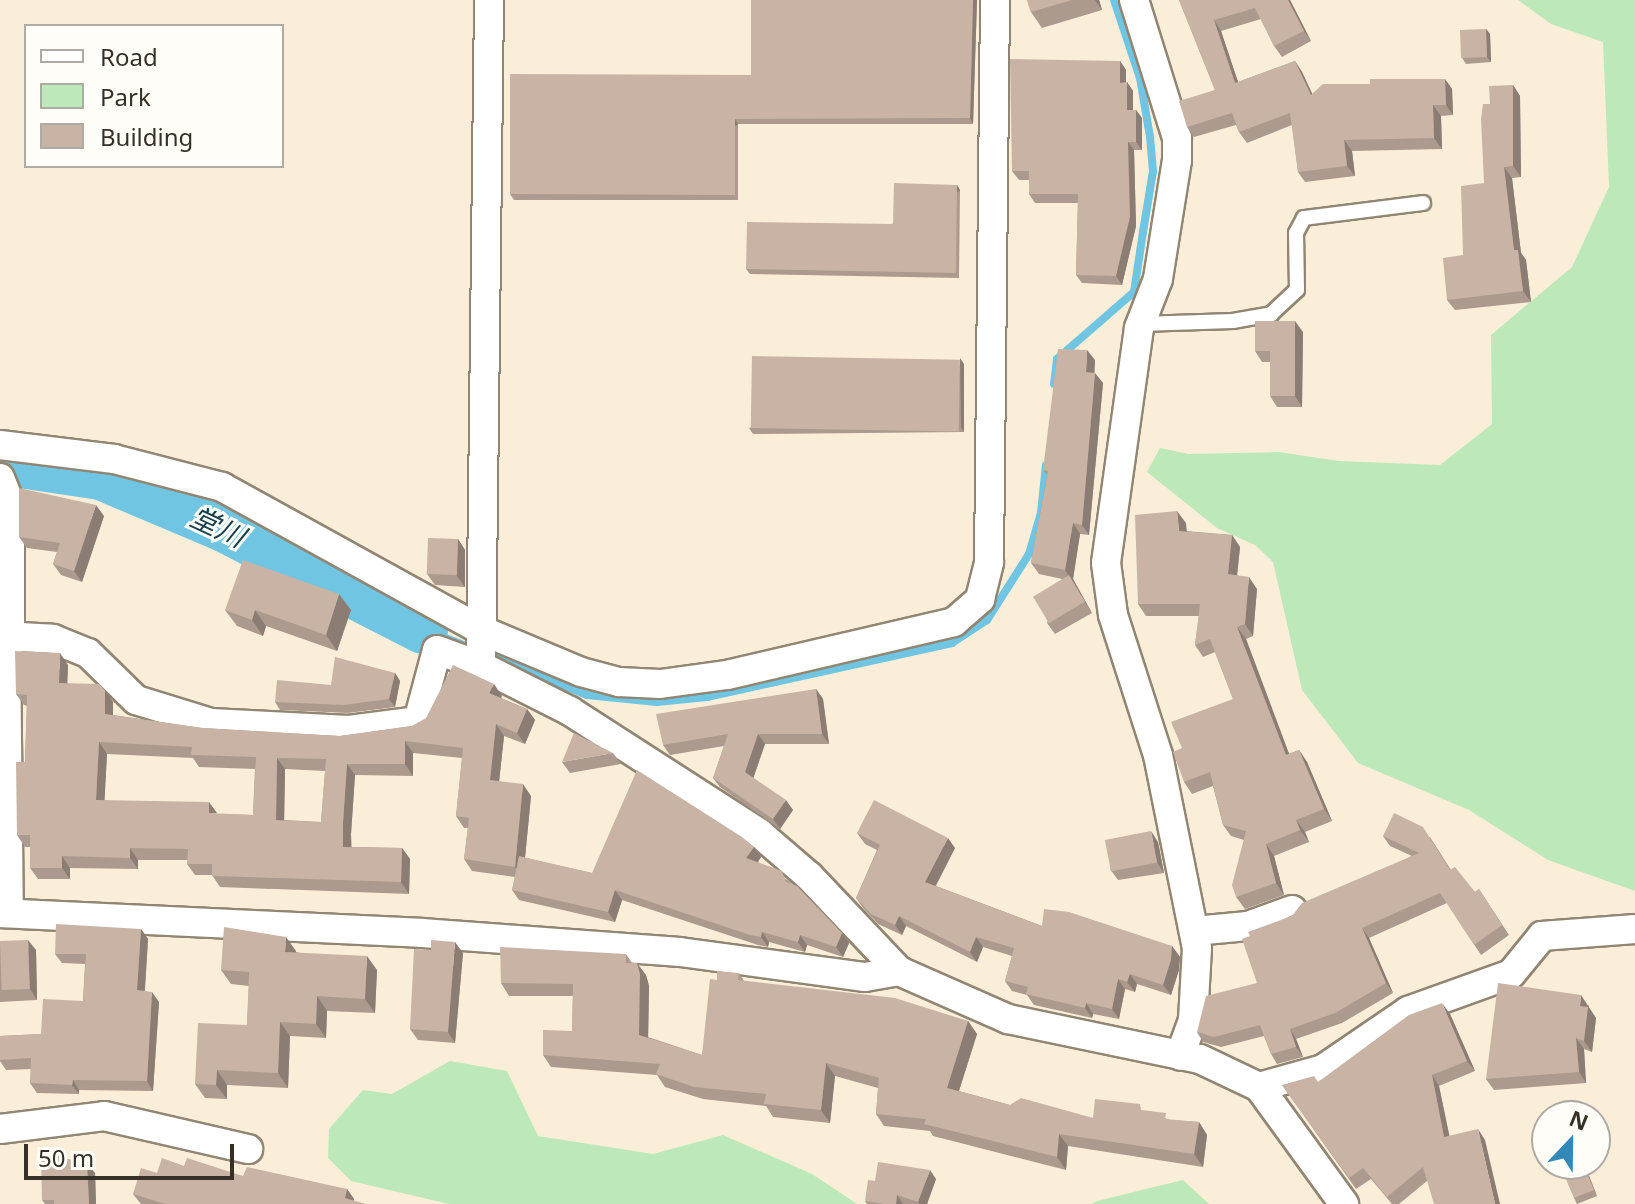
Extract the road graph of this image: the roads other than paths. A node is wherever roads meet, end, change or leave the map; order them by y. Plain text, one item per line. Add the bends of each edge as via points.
1 (489, 0) edge
2 (995, 0) edge
3 (1134, 0) edge
4 (1423, 203) dead end
5 (1140, 324) junction
6 (0, 445) edge
7 (0, 478) edge
8 (5, 642) edge
9 (482, 648) junction
10 (1292, 910) edge
11 (4, 913) edge
12 (1635, 929) edge
13 (1194, 931) junction
14 (899, 971) junction
15 (1180, 1056) junction
16 (1259, 1087) junction
17 (0, 1129) edge
18 (248, 1149) dead end
19 (1344, 1204) edge

1 - 9 street
2 - 9 street via 989,562 980,599 954,622 919,634 660,684 619,682
3 - 5 street via 1177,138 1158,279
4 - 5 lane via 1304,218 1296,233 1297,290 1271,314 1233,321
5 - 13 street via 1106,563 1113,615 1158,755
6 - 9 street via 114,459 222,487
7 - 8 street via 10,503
8 - 9 street via 53,639 88,653 136,700 211,723 349,730 418,721 437,650
8 - 11 street
9 - 14 street via 759,833 809,876
10 - 13 street via 1248,926
11 - 14 street via 680,952 865,977
12 - 16 street via 1542,936 1511,974 1408,1011 1323,1069
13 - 15 street via 1193,1020
14 - 15 street via 1008,1019
15 - 16 street
16 - 19 street
17 - 18 street via 104,1116

